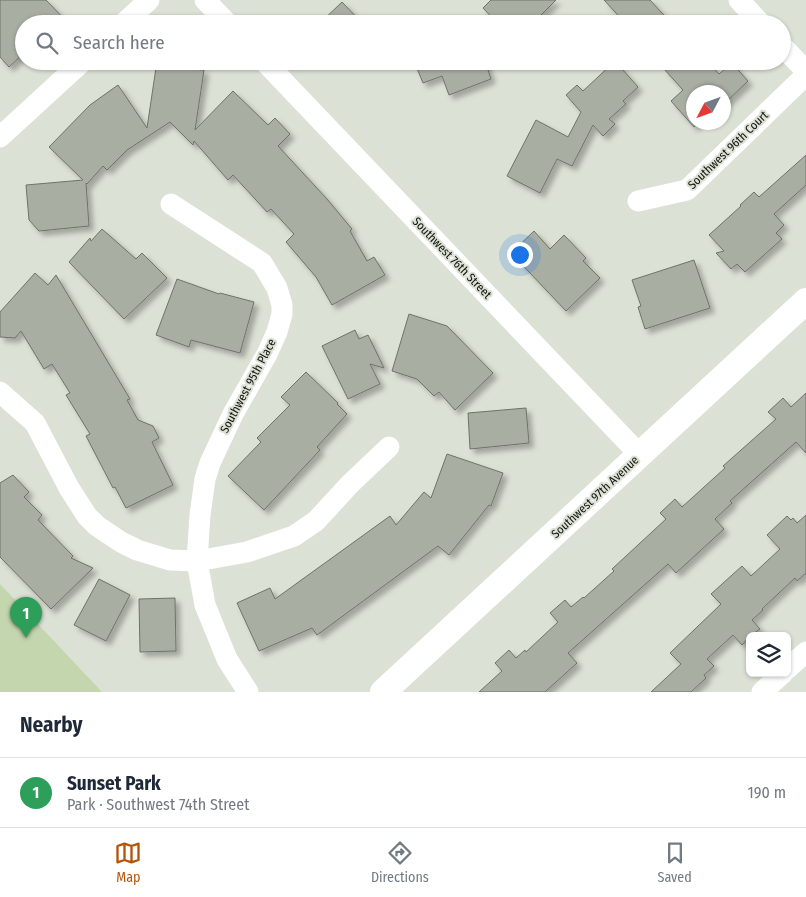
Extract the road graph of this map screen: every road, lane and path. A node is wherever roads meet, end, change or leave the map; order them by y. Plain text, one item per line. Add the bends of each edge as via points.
1 (149, 0) edge
2 (206, 0) edge
3 (739, 0) edge
4 (133, 15) edge
5 (220, 15) edge
6 (753, 15) edge
7 (791, 55) edge
8 (73, 70) edge
9 (273, 70) edge
10 (806, 71) edge
11 (806, 75) edge
12 (0, 137) edge
13 (638, 201) dead end
14 (171, 204) dead end
15 (806, 301) edge
16 (0, 392) edge
17 (389, 447) dead end
18 (640, 455) junction
19 (197, 561) junction
20 (806, 652) edge
21 (791, 665) edge
22 (779, 677) edge
23 (248, 692) edge
24 (383, 692) edge
25 (762, 692) edge

1 - 4 street
2 - 5 street
3 - 6 street
7 - 10 street
8 - 12 street
9 - 18 street, Southwest 76th Street
11 - 13 street, Southwest 96th Court via 687,190
14 - 19 street, Southwest 95th Place via 262,263 278,288 282,305 277,332 267,354 210,463 201,499
15 - 18 street, Southwest 97th Avenue
16 - 19 street via 35,423 69,488 96,526 121,542 153,556
17 - 19 street via 302,531 259,549
18 - 24 street, Southwest 97th Avenue
19 - 23 street, Southwest 95th Place via 212,625
20 - 21 street
22 - 25 street

